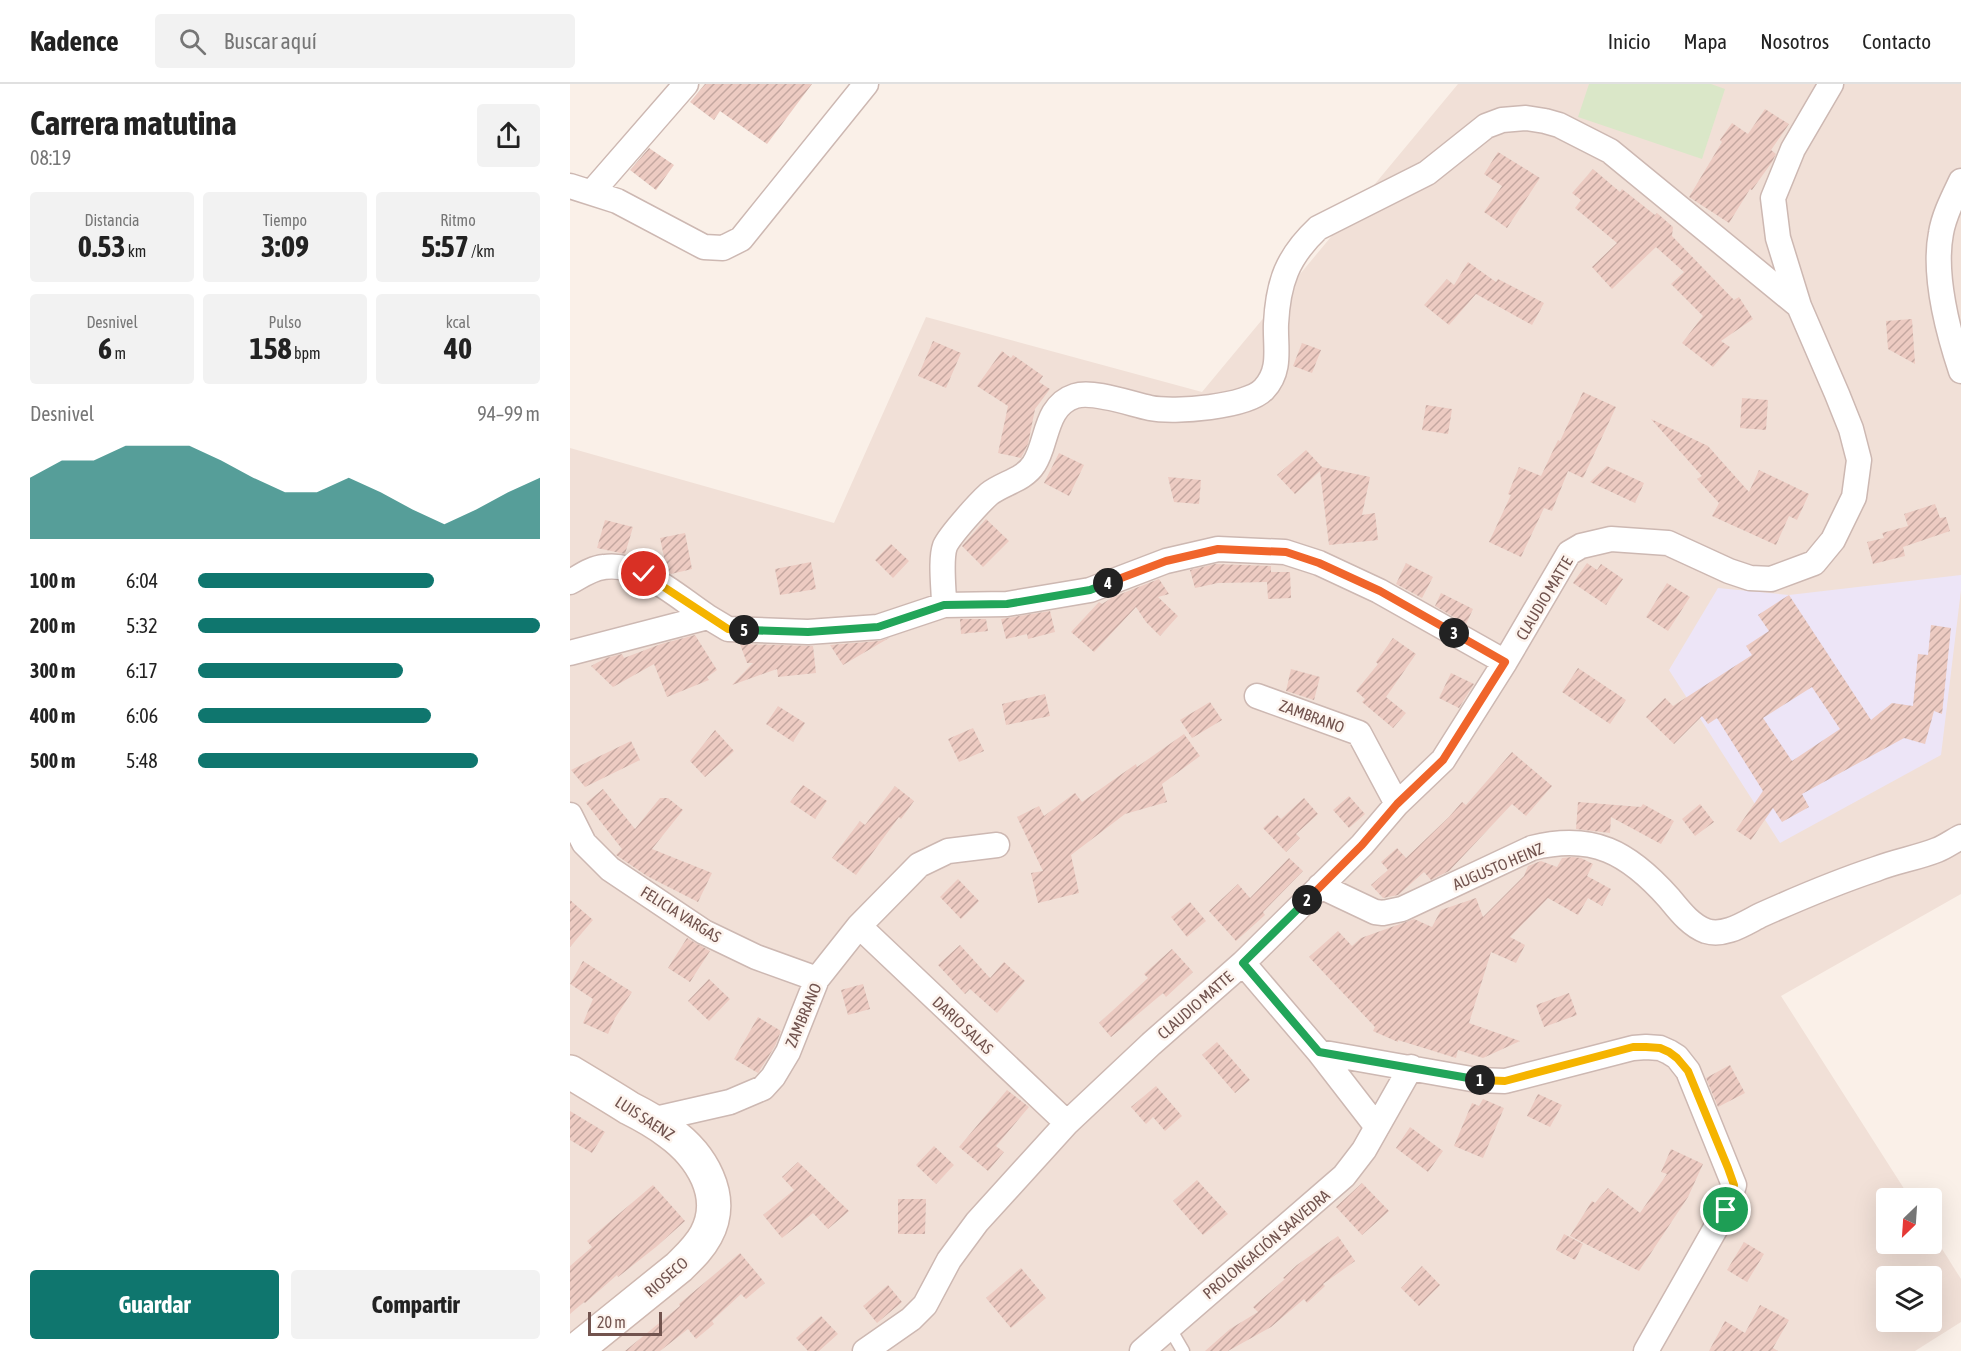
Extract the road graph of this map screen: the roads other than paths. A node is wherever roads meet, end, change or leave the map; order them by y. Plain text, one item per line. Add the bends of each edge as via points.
1 (686, 84) edge
2 (866, 84) edge
3 (1832, 84) edge
4 (1961, 181) edge
5 (581, 189) edge
6 (1799, 306) junction
7 (1961, 371) edge
8 (570, 582) edge
9 (944, 605) junction
10 (708, 617) junction
11 (570, 653) edge
12 (1505, 662) junction
13 (1257, 696) dead end
14 (1397, 804) junction
15 (570, 816) edge
16 (1961, 837) edge
17 (997, 845) dead end
18 (1320, 886) junction
19 (859, 927) junction
20 (1243, 963) junction
21 (818, 979) junction
22 (1319, 1052) junction
23 (1411, 1067) junction
24 (570, 1072) edge
25 (651, 1120) junction
26 (1067, 1123) junction
27 (1377, 1127) junction
28 (699, 1246) joint
29 (1169, 1327) junction
30 (575, 1351) edge
31 (865, 1351) edge
32 (1142, 1351) edge
33 (1184, 1351) edge
34 (1646, 1351) edge

1 - 5 street
2 - 5 street via 741,239 723,248 704,247 617,201
3 - 6 street, CLAUDIO MATTE via 1793,149 1773,198 1778,238
4 - 7 street via 1945,216 1939,250 1950,337
6 - 9 street, CLAUDIO MATTE via 1610,151 1559,125 1526,118 1502,120 1486,126 1427,173 1318,228 1303,242 1286,267 1280,285 1275,370 1256,396 1235,403 1172,411 1101,397 1076,396 1067,400 1048,423 1034,465 990,493 949,539 944,552
6 - 12 street, CLAUDIO MATTE via 1851,429 1859,460 1854,497 1823,554 1800,569 1760,580 1729,571 1668,543 1611,539 1581,546 1569,553
8 - 10 street via 602,567 628,568 644,574
9 - 10 street via 878,627 808,632 728,629
9 - 12 street via 1007,604 1090,590 1166,561 1218,549 1286,552 1380,591
10 - 11 street
12 - 14 street, CLAUDIO MATTE via 1443,760
13 - 14 street, ZAMBRANO via 1359,733
14 - 18 street, CLAUDIO MATTE
15 - 21 street, FELICIA VARGAS via 584,843 610,869 704,932 756,957
16 - 18 street, AUGUSTO HEINZ via 1939,849 1828,885 1715,933 1688,919 1632,863 1604,847 1587,843 1532,848 1402,909 1383,913 1366,910
17 - 19 street, ZAMBRANO via 948,851 919,865
18 - 20 street, CLAUDIO MATTE
19 - 21 street, ZAMBRANO
19 - 26 street, DARIO SALAS
20 - 22 street
20 - 26 street, CLAUDIO MATTE
21 - 25 street, ZAMBRANO via 788,1052 763,1088 730,1102
22 - 23 street
22 - 27 street
23 - 27 street, PROLONGACIÓN SAAVEDRA
23 - 34 street via 1477,1080 1505,1081 1633,1047 1646,1047 1669,1052 1688,1071 1734,1185 1726,1210
24 - 25 main road, LUIS SAENZ
25 - 28 main road, LUIS SAENZ via 684,1144 708,1176 712,1220
26 - 31 street, CLAUDIO MATTE via 977,1222 949,1260 925,1305
27 - 29 street, PROLONGACIÓN SAAVEDRA via 1338,1182
28 - 30 main road, RIOSECO via 679,1267
29 - 32 street, PROLONGACIÓN SAAVEDRA
29 - 33 lane

